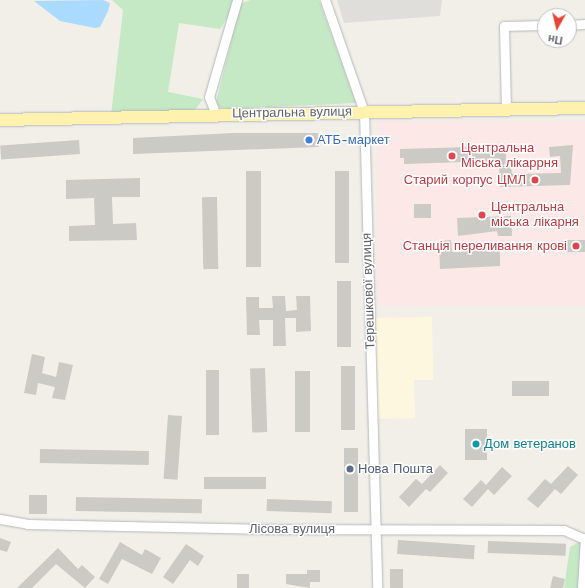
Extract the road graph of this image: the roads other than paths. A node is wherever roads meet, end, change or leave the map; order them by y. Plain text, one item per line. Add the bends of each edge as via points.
1 (237, 0) edge
2 (325, 0) edge
3 (537, 25) edge
4 (585, 108) edge
5 (506, 109) junction
6 (364, 112) junction
7 (216, 115) junction
8 (0, 120) edge
9 (0, 519) edge
10 (376, 530) junction
11 (584, 538) edge
12 (377, 588) edge
13 (582, 588) edge

1 - 7 street via 209,98
2 - 6 street, Терешкової вулиця
3 - 5 street via 504,26
4 - 5 main road, Центральна вулиця
5 - 6 main road, Центральна вулиця
6 - 7 main road, Центральна вулиця
6 - 10 street, Терешкової вулиця
7 - 8 main road, Центральна вулиця
9 - 10 street, Лісова вулиця via 34,524
10 - 11 street, Лісова вулиця via 564,530
10 - 12 street, Терешкової вулиця
11 - 13 street

